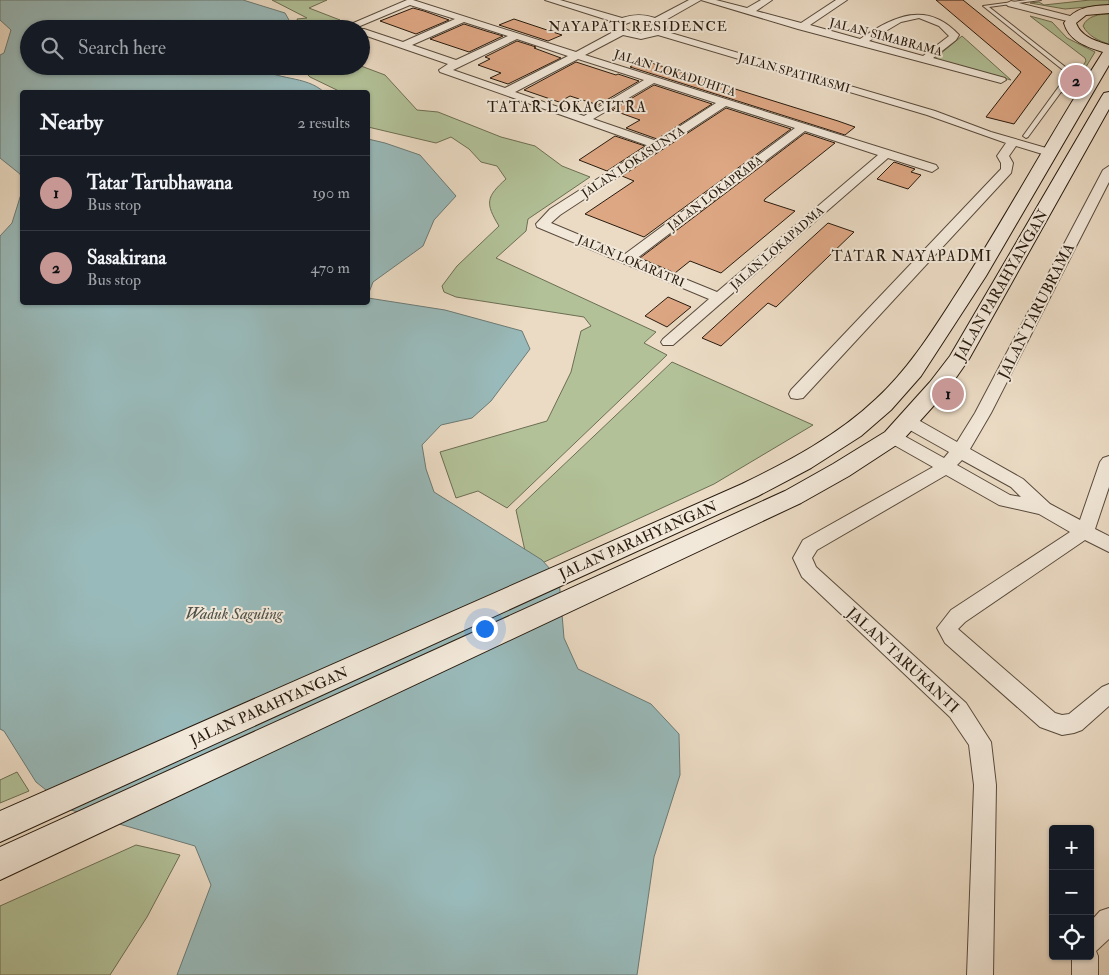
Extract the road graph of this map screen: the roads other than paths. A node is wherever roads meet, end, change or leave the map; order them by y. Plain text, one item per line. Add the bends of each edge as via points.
1 (550, 0) edge
2 (682, 0) edge
3 (696, 0) edge
4 (706, 0) edge
5 (767, 0) edge
6 (842, 0) edge
7 (996, 0) edge
8 (1038, 0) edge
9 (1012, 2) edge
10 (1109, 9) edge
11 (747, 12) junction
12 (645, 18) junction
13 (463, 19) junction
14 (1071, 19) junction
15 (370, 20) edge
16 (621, 21) junction
17 (656, 21) junction
18 (801, 28) junction
19 (622, 32) junction
20 (658, 32) junction
21 (370, 34) edge
22 (632, 35) junction
23 (516, 36) junction
24 (862, 42) junction
25 (403, 46) junction
26 (1109, 51) edge
27 (577, 55) junction
28 (588, 59) junction
29 (924, 60) junction
30 (457, 64) junction
31 (652, 79) junction
32 (1001, 80) dead end
33 (1061, 90) junction
34 (506, 92) junction
35 (1084, 95) junction
36 (518, 96) junction
37 (1109, 96) edge
38 (725, 102) junction
39 (931, 113) junction
40 (584, 120) junction
41 (803, 127) junction
42 (1026, 136) junction
43 (1013, 142) junction
44 (659, 146) junction
45 (1052, 148) junction
46 (886, 154) junction
47 (932, 168) dead end
48 (1109, 170) edge
49 (542, 224) joint
50 (627, 259) junction
51 (980, 272) junction
52 (1006, 279) junction
53 (719, 298) junction
54 (668, 342) dead end
55 (797, 394) dead end
56 (907, 421) junction
57 (893, 437) junction
58 (960, 451) junction
59 (1109, 462) edge
60 (946, 467) junction
61 (760, 499) junction
62 (1044, 509) junction
63 (1085, 531) junction
64 (1109, 545) edge
65 (1109, 693) edge
66 (0, 827) edge
67 (0, 864) edge
68 (1109, 920) edge
69 (1094, 945) edge
70 (980, 975) edge

1 - 16 street
2 - 12 street
3 - 17 street
4 - 11 street, JALAN SIMABRAMA
5 - 11 street
6 - 18 street
7 - 9 street
8 - 9 lane
9 - 14 street
9 - 33 lane via 985,6 1071,74
10 - 14 main road via 1081,13
11 - 18 street, JALAN SIMABRAMA
12 - 16 street
12 - 17 street
13 - 15 street, JALAN LOKADUHITA via 410,2
13 - 23 street, JALAN LOKADUHITA
13 - 25 street
14 - 26 main road via 1070,26 1076,35
16 - 19 street via 617,27
17 - 20 street via 662,26
18 - 24 street, JALAN SIMABRAMA
19 - 22 street
19 - 27 street
20 - 22 street
20 - 39 street, JALAN SPATIRASMI
21 - 25 street
22 - 28 street
23 - 27 street, JALAN LOKADUHITA
23 - 30 street
24 - 29 street, JALAN SIMABRAMA
24 - 29 street via 910,10 934,14 954,35
25 - 30 street
26 - 35 main road, JALAN PARAHYANGAN
27 - 28 street, JALAN LOKADUHITA
27 - 34 street
28 - 31 street, JALAN LOKADUHITA
28 - 36 street
29 - 32 street, JALAN SIMABRAMA
30 - 34 street via 444,70
31 - 38 street, JALAN LOKADUHITA
31 - 40 street
33 - 35 lane
33 - 42 lane
34 - 36 street
35 - 45 main road, JALAN PARAHYANGAN
36 - 40 street
37 - 52 main road, JALAN PARAHYANGAN
38 - 41 street, JALAN LOKADUHITA
38 - 44 street, JALAN LOKASUNYA
39 - 42 street, JALAN SPATIRASMI
39 - 43 street, JALAN SPATIRASMI
40 - 44 street
41 - 46 street, JALAN LOKADUHITA
41 - 50 street, JALAN LOKAPRABA
42 - 45 street, JALAN SPATIRASMI
43 - 45 street, JALAN SPATIRASMI
43 - 55 street via 1003,156 1007,170
44 - 49 street, JALAN LOKASUNYA via 555,212
45 - 51 main road, JALAN PARAHYANGAN
46 - 47 street, JALAN LOKADUHITA
46 - 53 street, JALAN LOKAPADMA
48 - 58 street, JALAN TARUBRAMA via 983,413
49 - 50 street, JALAN LOKARATRI
50 - 53 street, JALAN LOKARATRI
51 - 52 main road
51 - 61 main road, JALAN PARAHYANGAN via 933,346 883,405 859,425 790,470
52 - 56 main road, JALAN PARAHYANGAN via 960,359
53 - 54 street, JALAN LOKAPADMA
56 - 57 main road, JALAN PARAHYANGAN
56 - 58 street
57 - 60 street
57 - 61 main road, JALAN PARAHYANGAN via 841,470
58 - 60 street, JALAN TARUBRAMA
58 - 62 street via 1017,483
59 - 63 street
60 - 62 street via 1005,500
60 - 70 street, JALAN TARUKANTI via 810,545 802,558 809,572 958,710 980,742 985,785
61 - 66 main road, JALAN PARAHYANGAN
61 - 67 main road, JALAN PARAHYANGAN
62 - 63 street
63 - 64 street
63 - 65 street via 958,616 947,628 952,637 1048,720 1062,725 1074,723
68 - 69 street

